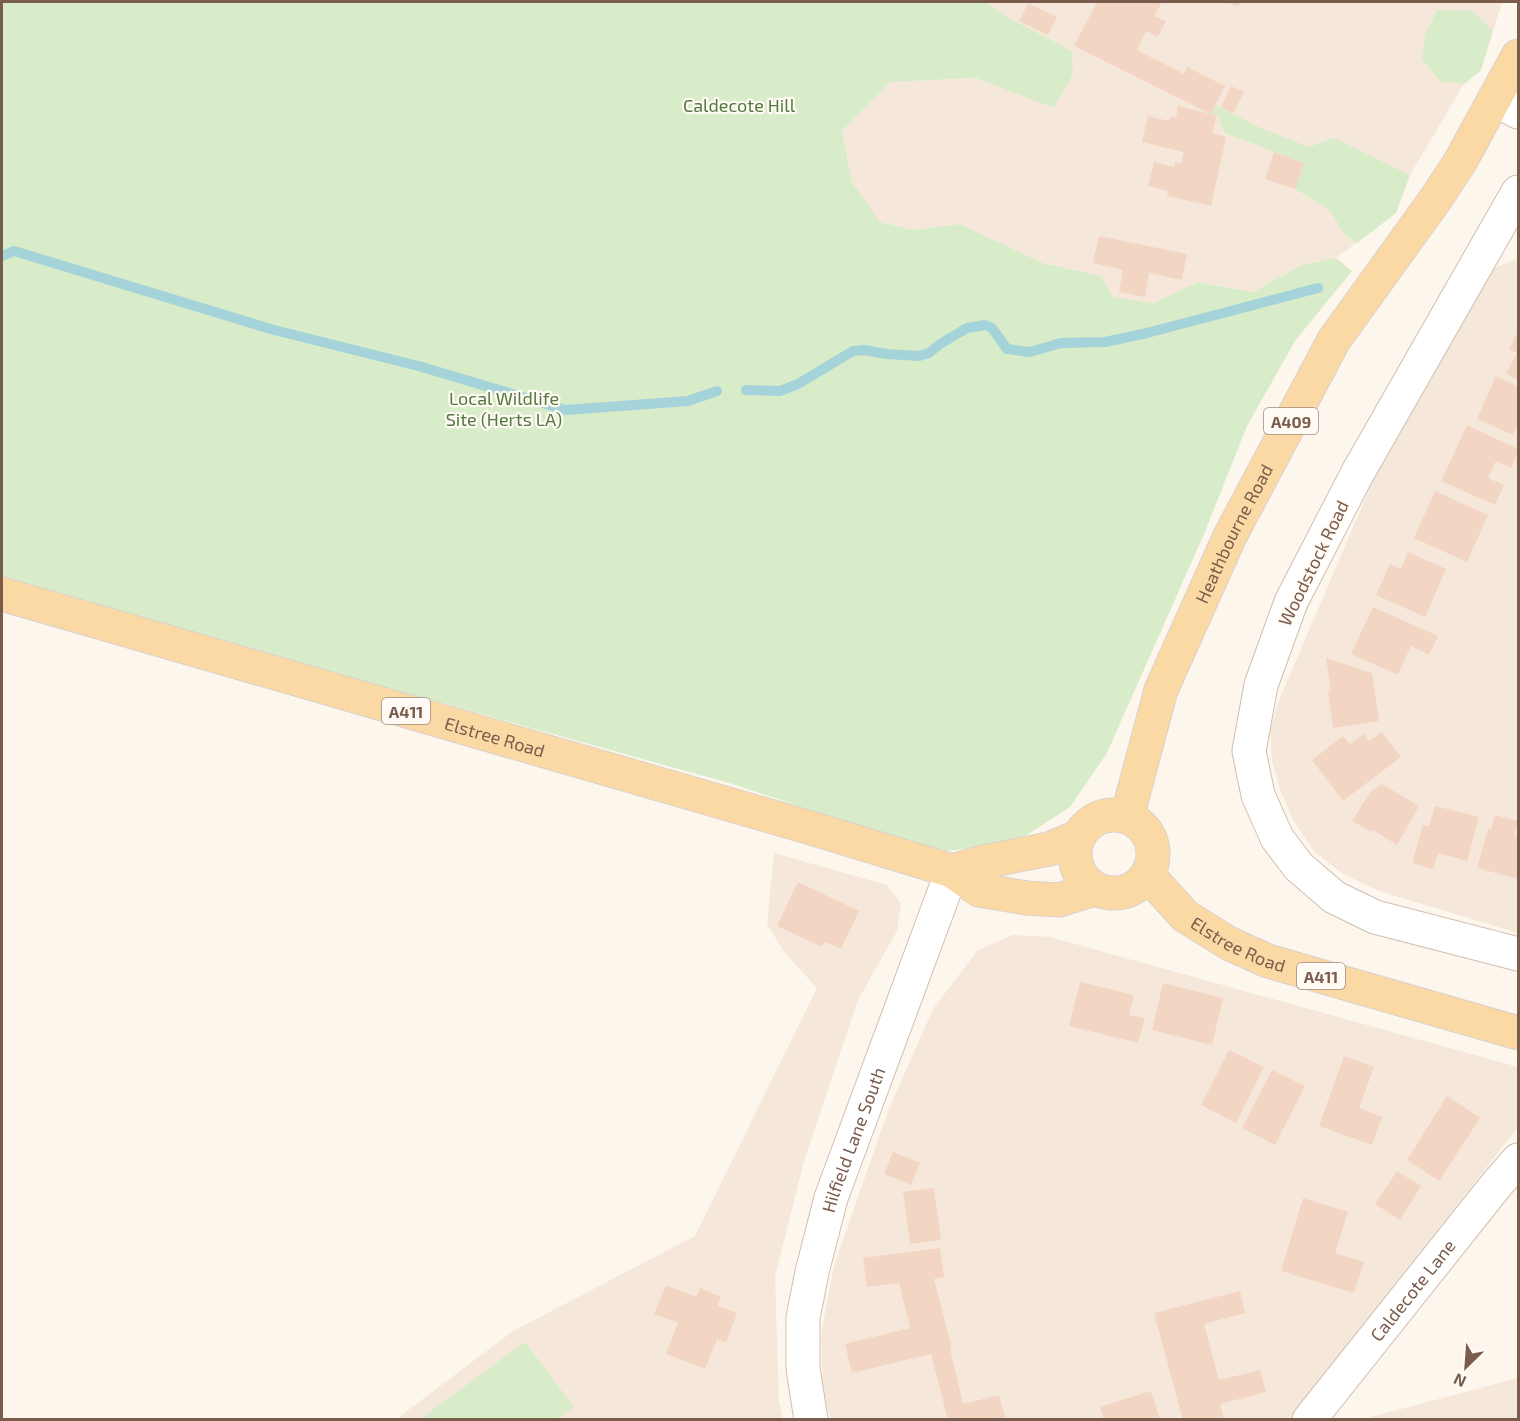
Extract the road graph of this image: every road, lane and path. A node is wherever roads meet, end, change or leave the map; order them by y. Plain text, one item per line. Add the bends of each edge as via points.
1 (1518, 56) edge
2 (1506, 105) edge
3 (1518, 192) edge
4 (2, 594) edge
5 (1127, 818) junction
6 (1078, 837) junction
7 (952, 871) junction
8 (1148, 875) junction
9 (1095, 888) junction
10 (1518, 954) edge
11 (1518, 1033) edge
12 (1518, 1160) edge
13 (811, 1419) edge
14 (1309, 1419) edge

1 - 2 main road, Heathbourne Road / A409
2 - 5 main road, Heathbourne Road / A409 via 1460,162 1334,340 1230,536 1161,690
3 - 10 street, Woodstock Road via 1357,474 1291,602 1261,685 1249,751 1258,795 1277,838 1299,867 1334,897 1375,917
4 - 7 main road, Elstree Road / A411
5 - 6 main road via 1099,818
5 - 8 main road via 1139,824 1151,840 1153,854
6 - 7 main road via 1049,849
6 - 9 main road via 1077,868
7 - 9 main road, Elstree Road / A411 via 979,890 1027,898 1059,900
7 - 13 street, Hilfield Lane South via 831,1198 803,1318 803,1368
8 - 9 main road, Elstree Road / A411 via 1139,885 1121,893
8 - 11 main road, Elstree Road / A411 via 1185,916 1230,944 1268,961
12 - 14 street, Caldecote Lane

